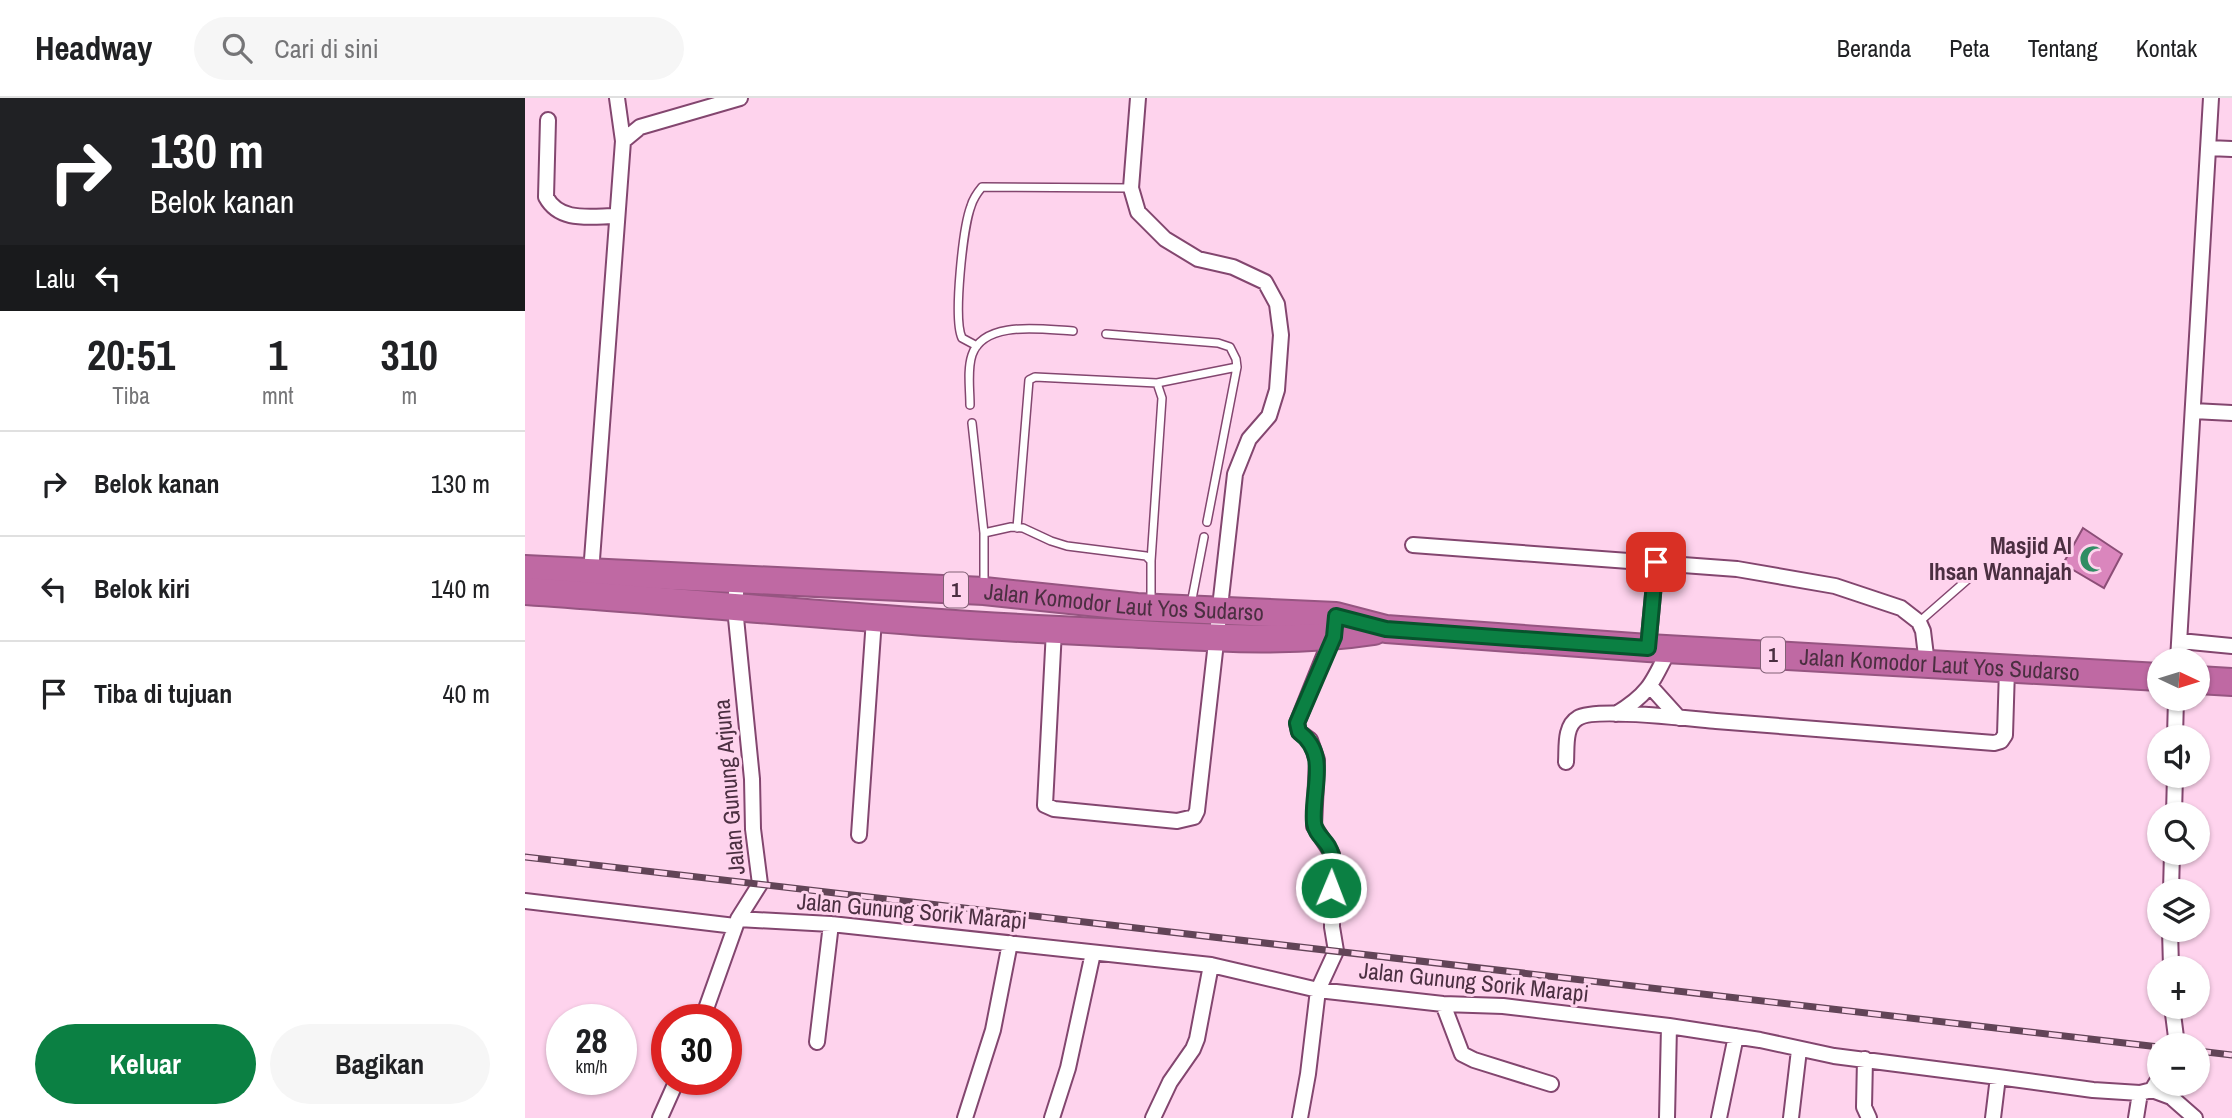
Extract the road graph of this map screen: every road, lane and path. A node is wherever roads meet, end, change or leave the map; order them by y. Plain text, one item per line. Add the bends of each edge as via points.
1 (617, 98) edge
2 (740, 98) edge
3 (1138, 98) edge
4 (2211, 98) edge
5 (548, 120) dead end
6 (623, 141) junction
7 (2208, 148) junction
8 (2232, 149) edge
9 (1131, 188) junction
10 (617, 216) junction
11 (1073, 331) dead end
12 (1106, 334) dead end
13 (977, 346) junction
14 (1237, 368) junction
15 (1157, 383) junction
16 (970, 405) dead end
17 (2193, 411) junction
18 (2232, 413) edge
19 (972, 423) dead end
20 (1207, 522) dead end
21 (1017, 528) junction
22 (984, 533) junction
23 (1204, 537) dead end
24 (1413, 545) dead end
25 (1151, 561) junction
26 (1656, 562) junction
27 (525, 569) edge
28 (591, 573) junction
29 (737, 579) junction
30 (1967, 580) dead end
31 (525, 591) edge
32 (735, 608) junction
33 (1151, 608) junction
34 (983, 609) junction
35 (1190, 610) junction
36 (874, 619) junction
37 (1919, 622) junction
38 (1218, 624) junction
39 (1335, 626) junction
40 (1054, 630) junction
41 (1188, 636) junction
42 (2180, 641) junction
43 (2232, 646) edge
44 (2179, 648) edge
45 (1658, 649) junction
46 (1927, 664) junction
47 (2007, 669) junction
48 (2147, 676) edge
49 (2210, 681) edge
50 (2232, 682) edge
51 (1651, 687) junction
52 (1615, 714) junction
53 (1679, 718) junction
54 (1566, 762) dead end
55 (859, 835) dead end
56 (525, 901) edge
57 (736, 923) junction
58 (831, 925) junction
59 (1010, 943) junction
60 (1093, 953) junction
61 (1211, 965) junction
62 (1318, 990) junction
63 (708, 1004) edge
64 (1443, 1004) junction
65 (1669, 1026) junction
66 (1736, 1036) junction
67 (817, 1042) dead end
68 (1799, 1050) junction
69 (1865, 1059) junction
70 (1998, 1077) junction
71 (1551, 1084) dead end
72 (2147, 1087) edge
73 (670, 1095) edge
74 (2147, 1095) edge
75 (2169, 1096) edge
76 (1305, 1115) edge
77 (660, 1118) edge
78 (964, 1118) edge
79 (1052, 1118) edge
80 (1153, 1118) edge
81 (1667, 1118) edge
82 (1719, 1118) edge
83 (1791, 1118) edge
84 (1869, 1118) edge
85 (1993, 1118) edge
86 (2136, 1118) edge
87 (2195, 1118) edge

1 - 6 street
2 - 6 street via 640,127
3 - 9 street
4 - 7 street
5 - 10 street via 546,197 552,208 565,216
6 - 10 street
7 - 8 street
7 - 17 street
9 - 13 lane via 982,187 966,223 960,288 960,333
9 - 38 street via 1138,212 1165,239 1198,259 1233,267 1265,282 1277,304 1281,335 1277,390 1269,416 1249,439 1234,474
10 - 28 street
11 - 13 lane via 1012,329
12 - 14 lane via 1225,344 1234,353
13 - 16 lane via 971,357
14 - 15 lane
14 - 20 lane
15 - 21 lane via 1029,380
15 - 25 lane via 1162,398
17 - 18 street
17 - 42 street
19 - 22 lane
21 - 22 lane
21 - 25 lane via 1067,546 1146,556
22 - 34 lane
23 - 35 lane
24 - 26 street
25 - 33 lane
26 - 37 street via 1737,569 1835,586 1901,608
26 - 45 street
27 - 28 highway, Jalan Komodor Laut Yos Sudarso / 1
28 - 29 highway, Jalan Komodor Laut Yos Sudarso / 1
29 - 32 street, Jalan Gunung Arjuna
29 - 34 highway, Jalan Komodor Laut Yos Sudarso / 1
30 - 37 lane
31 - 32 highway, Jalan Komodor Laut Yos Sudarso / 1
32 - 36 highway, Jalan Komodor Laut Yos Sudarso / 1
32 - 57 street, Jalan Gunung Arjuna via 760,884
33 - 34 highway, Jalan Komodor Laut Yos Sudarso / 1
33 - 35 highway, Jalan Komodor Laut Yos Sudarso / 1
34 - 36 highway, Jalan Komodor Laut Yos Sudarso / 1
34 - 40 highway, Jalan Komodor Laut Yos Sudarso / 1
35 - 38 highway, Jalan Komodor Laut Yos Sudarso / 1
35 - 41 lane
36 - 55 street
37 - 46 street
38 - 39 highway, Jalan Komodor Laut Yos Sudarso / 1
38 - 40 street via 1197,811 1190,820 1177,821 1045,805
38 - 41 highway, Jalan Komodor Laut Yos Sudarso / 1
39 - 45 highway, Jalan Komodor Laut Yos Sudarso / 1
39 - 62 street via 1297,723 1315,749 1314,826 1334,865 1331,888 1336,951
40 - 41 highway, Jalan Komodor Laut Yos Sudarso / 1
42 - 43 street
42 - 44 street
45 - 46 highway, Jalan Komodor Laut Yos Sudarso / 1
45 - 51 street
46 - 47 highway, Jalan Komodor Laut Yos Sudarso / 1
47 - 48 highway, Jalan Komodor Laut Yos Sudarso / 1
47 - 53 street via 2005,735 1994,743
49 - 50 highway
51 - 52 street
51 - 53 street
52 - 53 street
52 - 54 street via 1580,716 1571,724
56 - 57 street, Jalan Gunung Sorik Marapi
57 - 58 street, Jalan Gunung Sorik Marapi
57 - 63 street, Jalan Gunung Arjuna
58 - 59 street, Jalan Gunung Sorik Marapi
58 - 67 street
59 - 60 street, Jalan Gunung Sorik Marapi
59 - 78 street via 993,1030
60 - 61 street, Jalan Gunung Sorik Marapi
60 - 79 street
61 - 62 street, Jalan Gunung Sorik Marapi
61 - 80 street via 1197,1039
62 - 64 street, Jalan Gunung Sorik Marapi
62 - 76 street
64 - 65 street, Jalan Gunung Sorik Marapi via 1503,1006
64 - 71 street via 1462,1054
65 - 66 street, Jalan Gunung Sorik Marapi
65 - 81 street
66 - 68 street, Jalan Gunung Sorik Marapi
66 - 82 street
68 - 69 street, Jalan Gunung Sorik Marapi
68 - 83 street
69 - 70 street, Jalan Gunung Sorik Marapi
69 - 84 street via 1864,1107
70 - 72 street, Jalan Gunung Sorik Marapi via 2093,1090
70 - 85 street
73 - 77 street
74 - 86 street
75 - 87 street, Jalan Gunung Sorik Marapi

